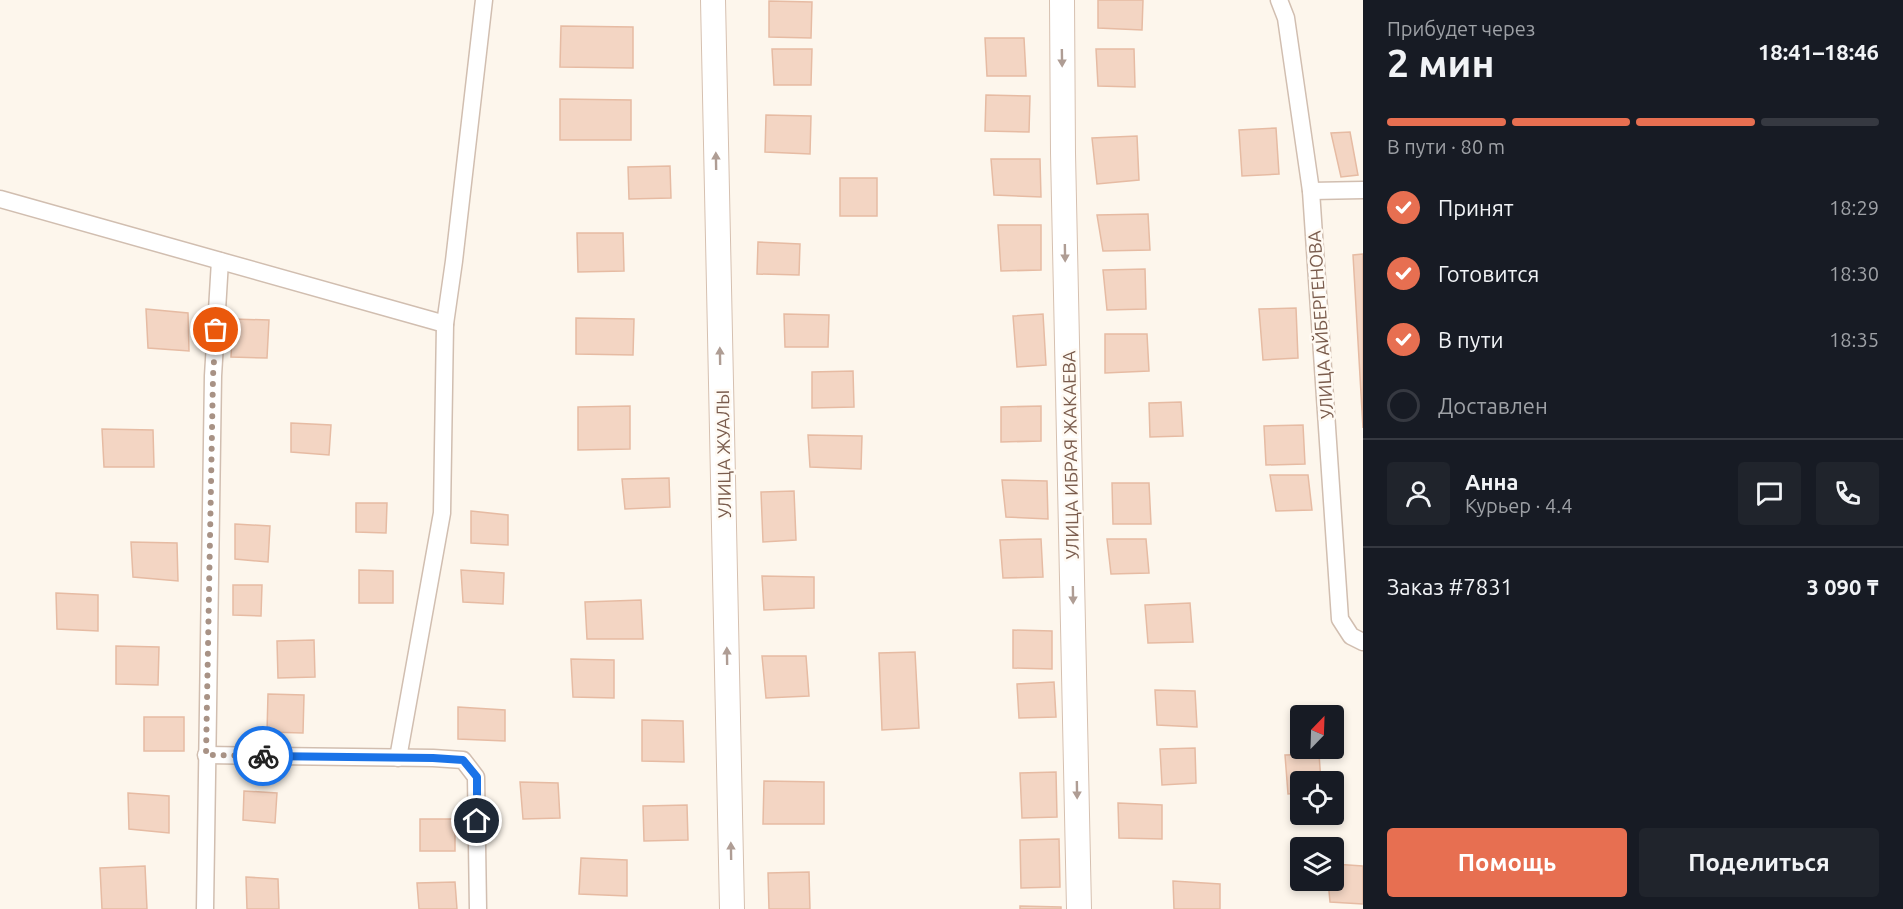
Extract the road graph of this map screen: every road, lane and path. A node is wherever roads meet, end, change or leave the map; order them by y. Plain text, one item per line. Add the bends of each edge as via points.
1 (484, 0) edge
2 (713, 0) edge
3 (1062, 0) edge
4 (1279, 0) edge
5 (1363, 190) edge
6 (1311, 191) junction
7 (0, 199) edge
8 (220, 261) junction
9 (444, 324) junction
10 (1363, 642) edge
11 (206, 755) junction
12 (398, 758) junction
13 (205, 909) edge
14 (478, 909) edge
15 (732, 909) edge
16 (1079, 909) edge

1 - 9 street
15 -> 2 street, УЛИЦА ЖУАЛЫ
3 -> 16 street, УЛИЦА ИБРАЯ ЖАКАЕВА
4 - 6 street, УЛИЦА АЙБЕРГЕНОВА via 1286,18
5 - 6 street
6 - 10 street, УЛИЦА АЙБЕРГЕНОВА via 1340,619 1351,636
7 - 8 street
8 - 9 street
8 - 11 street via 213,376
9 - 12 street via 442,513
11 - 12 street
11 - 13 street
12 - 14 street via 463,760 477,777

